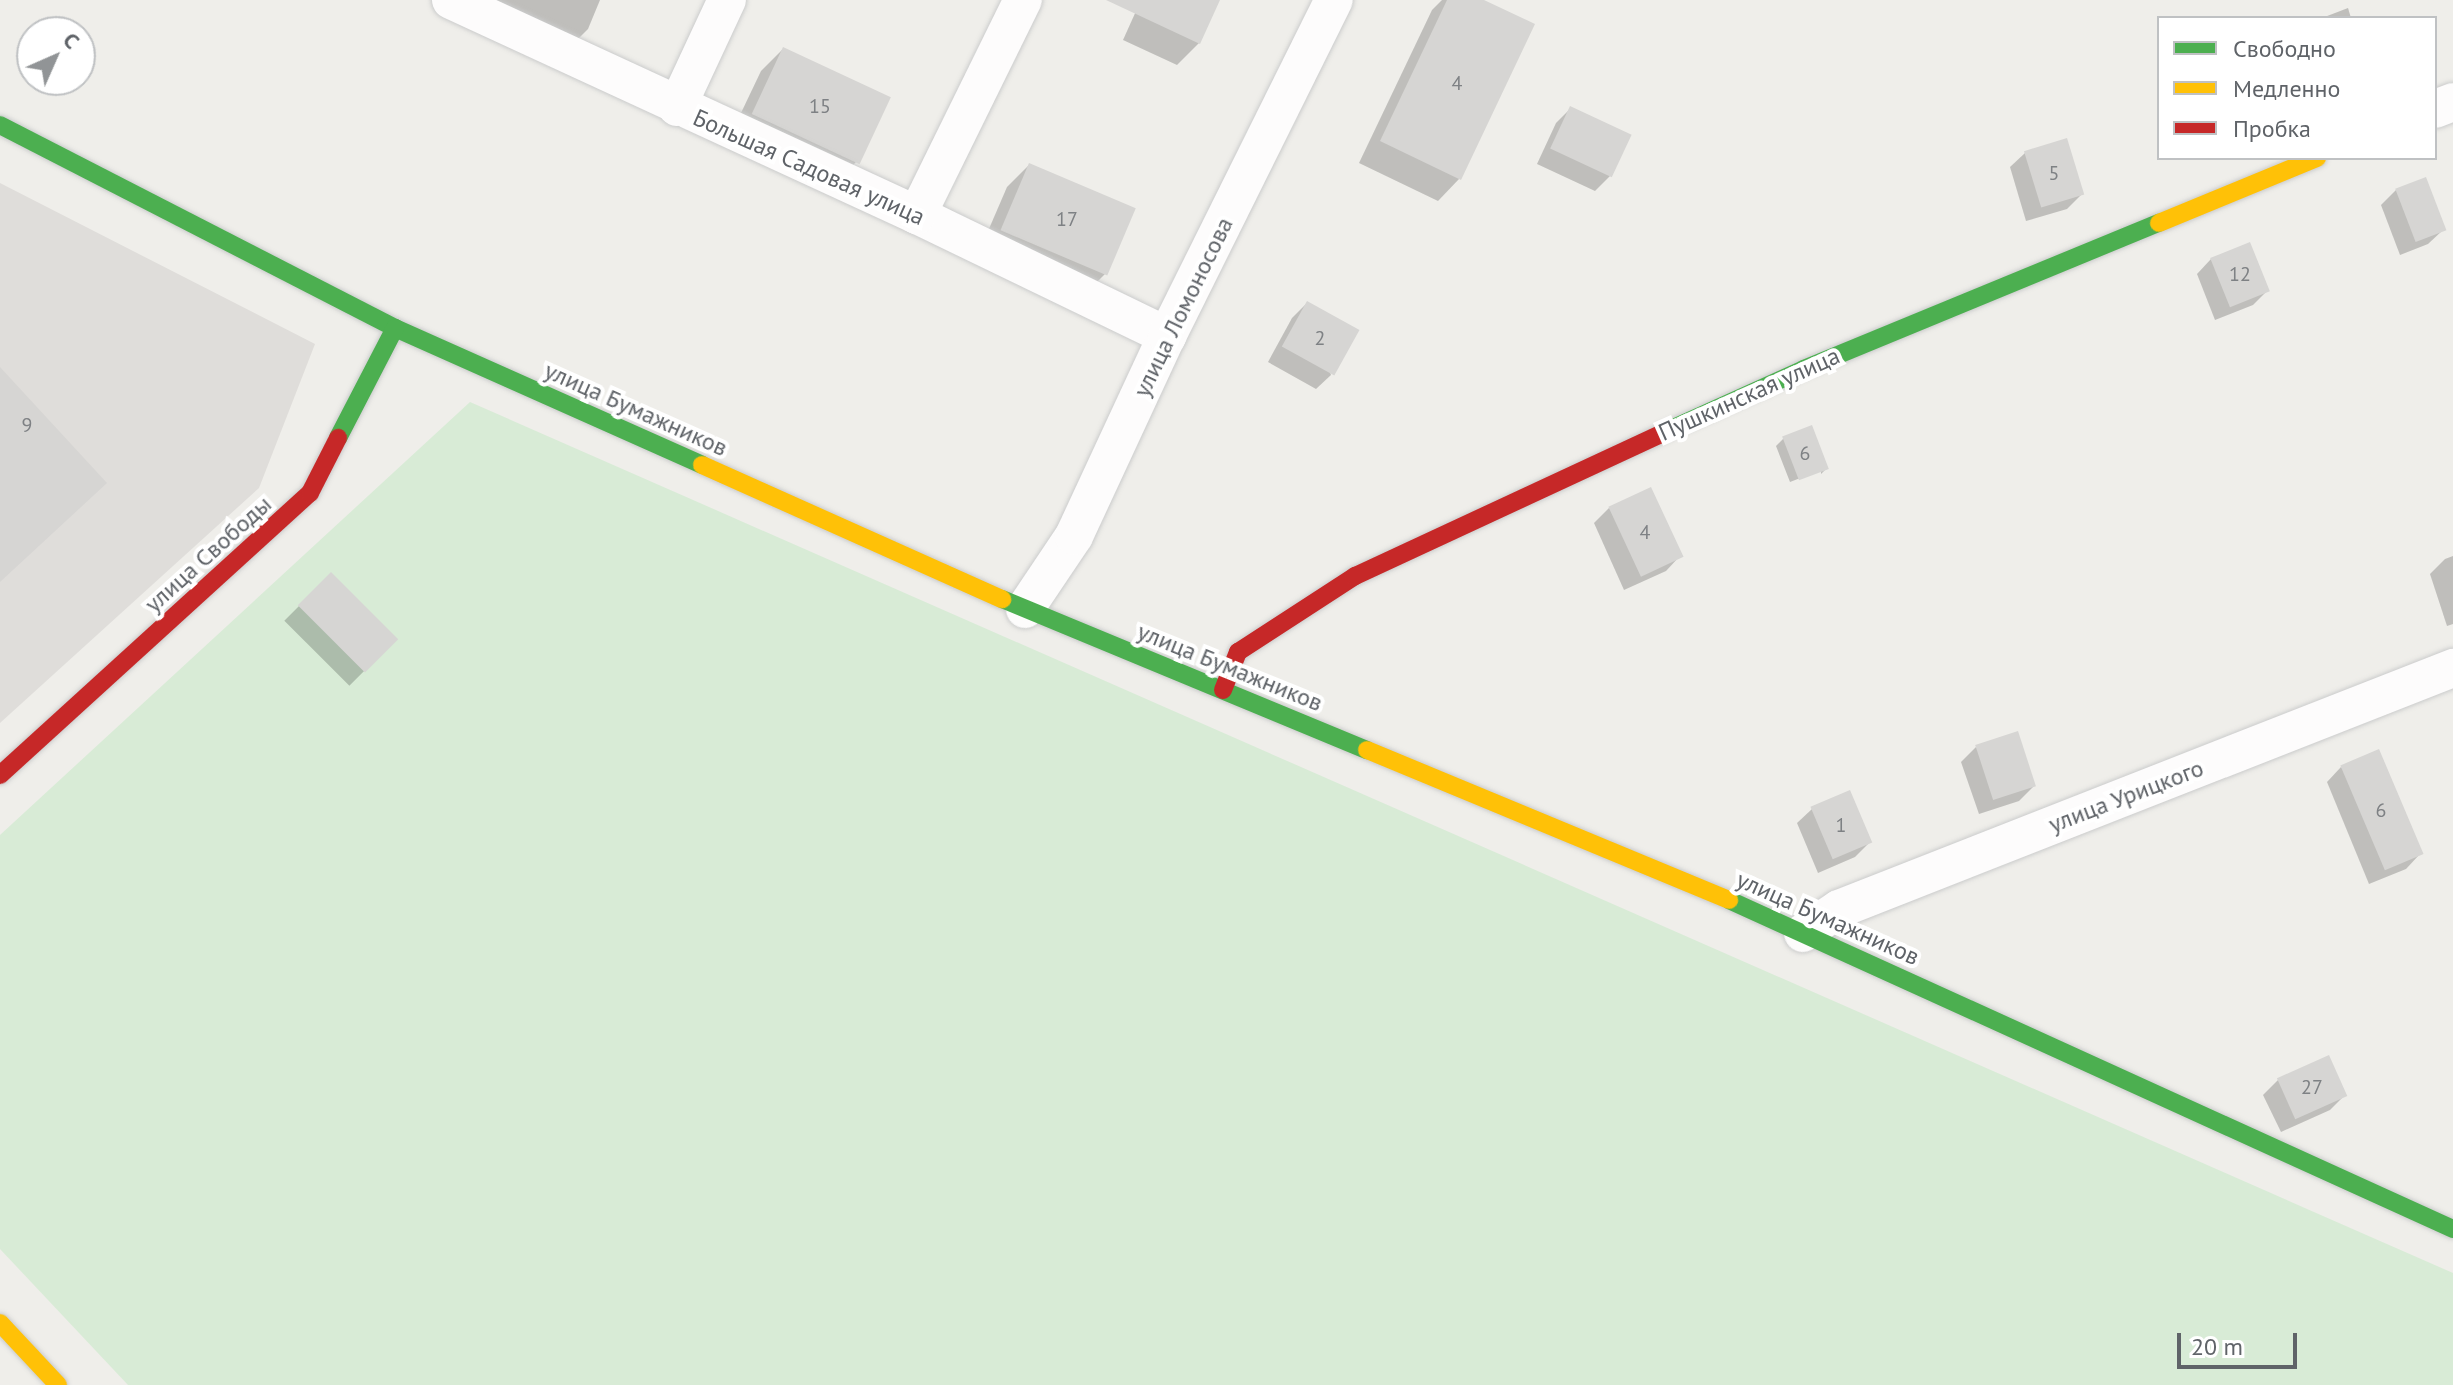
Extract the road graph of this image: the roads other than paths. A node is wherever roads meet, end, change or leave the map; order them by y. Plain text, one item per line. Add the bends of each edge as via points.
1 (451, 0) edge
2 (727, 0) edge
3 (1023, 0) edge
4 (1334, 0) edge
5 (677, 107) junction
6 (0, 125) edge
7 (2312, 160) edge
8 (917, 215) junction
9 (395, 328) junction
10 (1167, 336) junction
11 (1025, 609) junction
12 (2453, 668) edge
13 (1223, 690) junction
14 (0, 775) edge
15 (1803, 933) junction
16 (2453, 1229) edge
17 (0, 1323) edge
18 (58, 1385) edge

1 - 5 street, Большая Садовая улица
2 - 5 street
3 - 8 street
4 - 10 street, улица Ломоносова
5 - 8 street, Большая Садовая улица
6 - 9 street, улица Бумажников
7 - 13 street, Пушкинская улица via 1804,369 1469,520 1355,576 1238,652
8 - 10 street, Большая Садовая улица
9 - 11 street, улица Бумажников
9 - 14 street, улица Свободы via 310,493
10 - 11 street, улица Ломоносова via 1074,536
11 - 13 street, улица Бумажников
12 - 15 street, улица Урицкого via 1839,909
13 - 15 street, улица Бумажников
15 - 16 street, улица Бумажников
17 - 18 street

